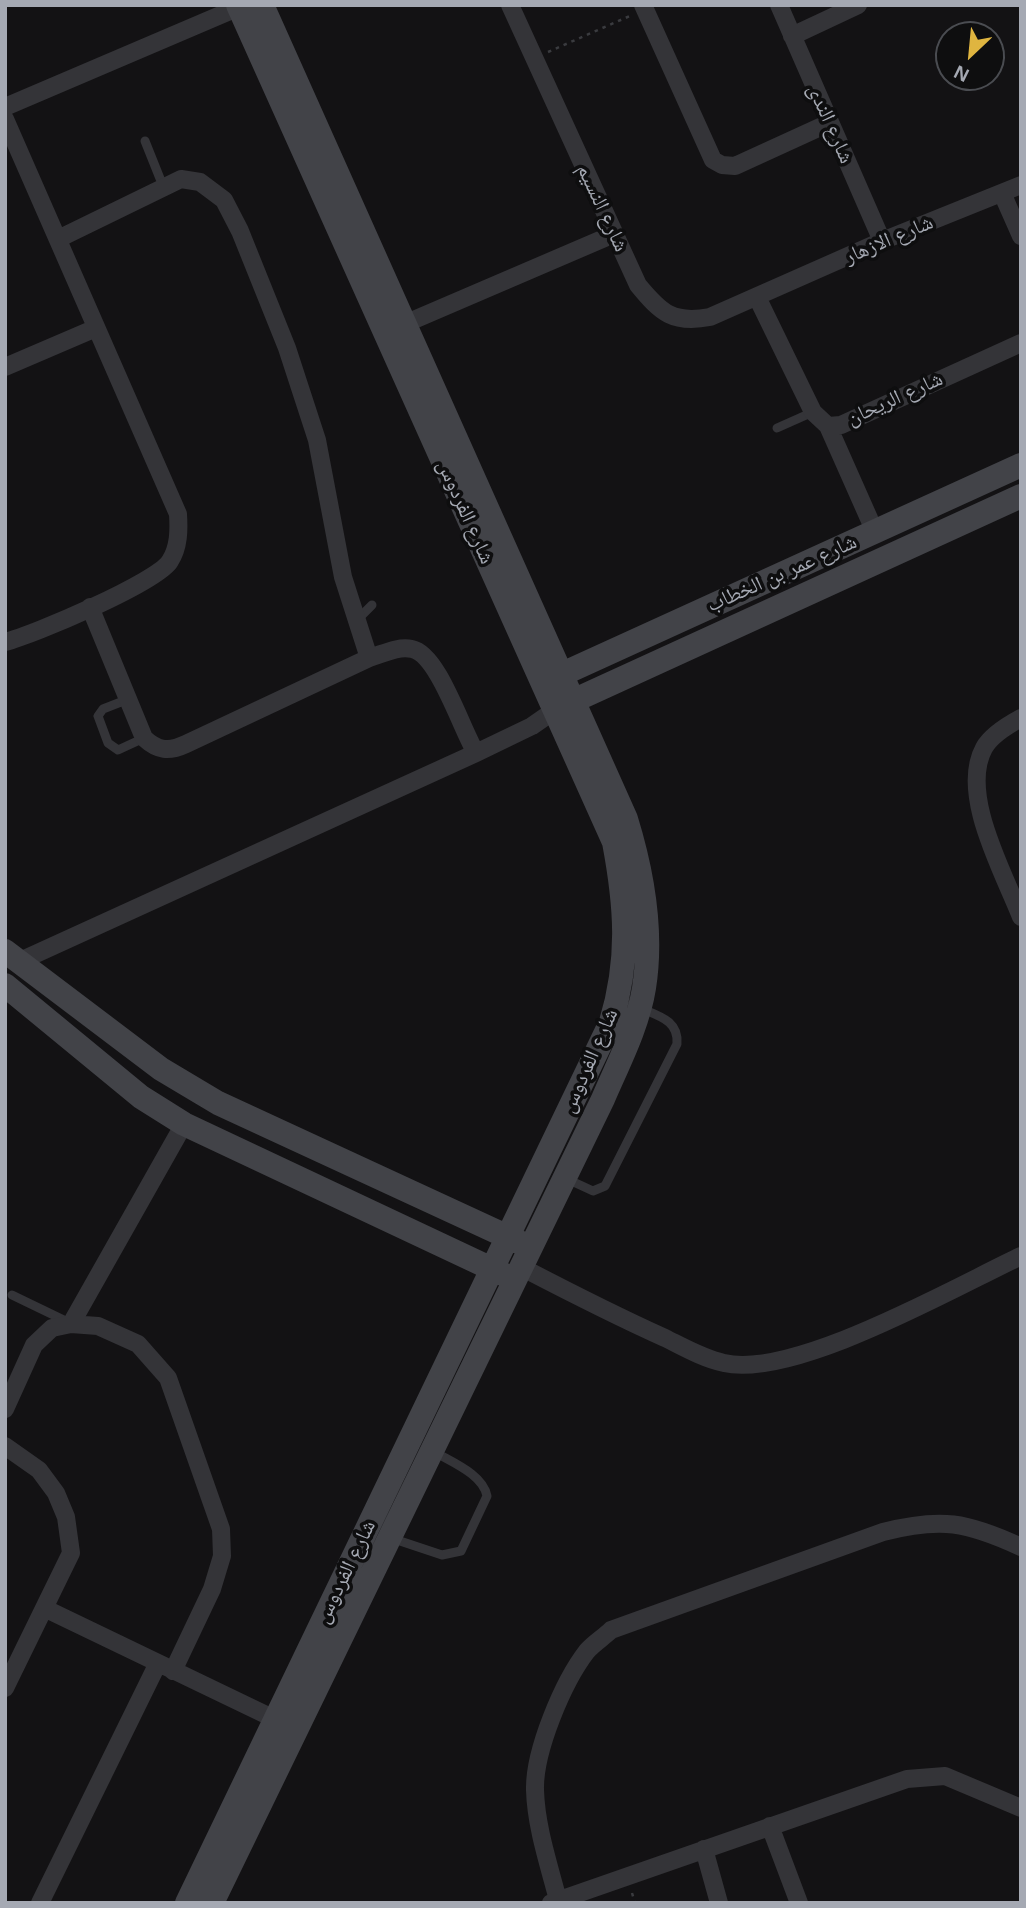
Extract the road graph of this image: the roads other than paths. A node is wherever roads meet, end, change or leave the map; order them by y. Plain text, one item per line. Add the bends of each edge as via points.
1 (510, 5) edge
2 (779, 5) edge
3 (858, 5) edge
4 (246, 6) edge
5 (644, 7) edge
6 (792, 36) junction
7 (5, 107) edge
8 (5, 119) edge
9 (828, 123) junction
10 (145, 141) dead end
11 (1021, 185) edge
12 (163, 186) junction
13 (1002, 193) junction
14 (614, 234) junction
15 (1021, 236) edge
16 (58, 239) junction
17 (882, 241) junction
18 (757, 297) junction
19 (96, 328) junction
20 (395, 328) junction
21 (1020, 346) edge
22 (5, 367) edge
23 (813, 412) junction
24 (828, 426) junction
25 (777, 428) dead end
26 (1021, 466) edge
27 (1021, 496) edge
28 (875, 532) junction
29 (372, 605) dead end
30 (90, 607) junction
31 (355, 621) junction
32 (5, 642) edge
33 (369, 658) junction
34 (552, 679) junction
35 (127, 700) junction
36 (564, 705) junction
37 (1021, 718) edge
38 (144, 738) junction
39 (476, 753) junction
40 (1021, 917) edge
41 (12, 956) edge
42 (5, 985) edge
43 (639, 1007) junction
44 (184, 1124) junction
45 (566, 1179) junction
46 (527, 1197) junction
47 (551, 1208) junction
48 (449, 1209) junction
49 (508, 1237) junction
50 (434, 1241) junction
51 (1021, 1256) edge
52 (523, 1265) junction
53 (492, 1269) junction
54 (12, 1295) dead end
55 (477, 1301) junction
56 (500, 1312) junction
57 (71, 1324) junction
58 (5, 1409) edge
59 (5, 1446) edge
60 (432, 1450) junction
61 (390, 1537) junction
62 (1021, 1547) edge
63 (46, 1609) junction
64 (166, 1667) junction
65 (5, 1688) edge
66 (286, 1724) junction
67 (1021, 1808) edge
68 (770, 1826) junction
69 (704, 1849) junction
70 (554, 1902) edge
71 (40, 1903) edge
72 (187, 1903) edge
73 (212, 1903) edge
74 (719, 1903) edge
75 (799, 1903) edge

1 - 14 street, شارع النسيم
2 - 6 street, شارع الندى
3 - 6 street
4 - 7 street
4 - 20 street, شارع الفردوس
5 - 9 street via 713,160 734,166
6 - 9 street, شارع الندى
8 - 16 street
9 - 17 street, شارع الندى
10 - 12 lane
11 - 13 street, شارع الازهار
12 - 16 street
12 - 31 street via 181,179 200,182 224,200 240,231 287,348 317,440
13 - 15 street
13 - 17 street, شارع الازهار
14 - 18 street, شارع النسيم via 638,285 663,312 675,318 710,317
14 - 20 street
16 - 19 street
17 - 18 street, شارع الازهار
18 - 23 street, شارع الريحان
19 - 22 street
19 - 30 street via 178,514 179,529 170,564
20 - 34 street, شارع الفردوس
21 - 24 street, شارع الريحان via 841,425
23 - 24 street, شارع الريحان
23 - 25 lane
24 - 28 street
26 - 28 street, شارع عمر بن الخطاب
27 - 36 street, شارع عمر بن الخطاب
28 - 34 street, شارع عمر بن الخطاب
29 - 31 lane
30 - 32 street
30 - 35 street
31 - 33 street
33 - 38 street via 173,750 152,746
33 - 39 street via 398,648 421,652 439,675
34 - 36 street, شارع الفردوس
35 - 38 street
35 - 38 lane via 103,709 98,716 108,743 118,750
36 - 39 street
36 - 43 street, شارع الفردوس via 626,819 642,883 647,950
36 - 46 street, شارع الفردوس via 614,842 622,884 625,962 611,1022
37 - 40 street via 984,748 976,799
39 - 41 street
41 - 48 street via 161,1069 218,1102
42 - 44 street via 141,1097
43 - 45 street, شارع الفردوس
43 - 45 lane via 669,1021 677,1031 677,1044 605,1186 593,1191
44 - 50 street
44 - 57 street
45 - 47 street, شارع الفردوس
46 - 47 street
46 - 49 street, شارع الفردوس
47 - 52 street, شارع الفردوس
48 - 49 street
48 - 50 street via 447,1228
49 - 52 street
49 - 53 street, شارع الفردوس
50 - 53 street
51 - 52 street via 853,1335 795,1359 761,1364 724,1363 692,1351
52 - 53 street
52 - 56 street, شارع الفردوس
53 - 55 street, شارع الفردوس
54 - 57 lane
55 - 56 street
55 - 66 street, شارع الفردوس
56 - 60 street, شارع الفردوس
57 - 58 street via 52,1328 34,1345
57 - 64 street via 98,1326 138,1344 168,1378 222,1529 222,1556 212,1589
59 - 63 street via 38,1470 56,1493 66,1517 71,1553
60 - 61 street, شارع الفردوس
60 - 61 lane via 476,1477 485,1488 487,1496 461,1551 442,1555
61 - 66 street, شارع الفردوس
62 - 70 street via 989,1532 948,1522 916,1523 611,1630 589,1649 573,1673 538,1761 535,1789
63 - 64 street
63 - 65 street
64 - 66 street
64 - 71 street
66 - 72 street, شارع الفردوس
66 - 73 street, شارع الفردوس
67 - 68 street via 945,1776 929,1776 888,1784
68 - 69 street
68 - 75 street
69 - 70 street
69 - 74 street

